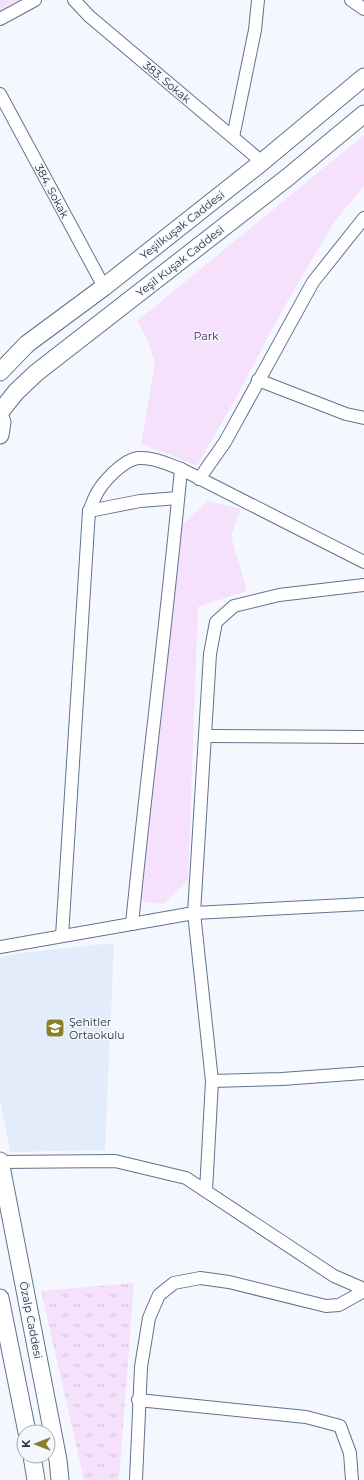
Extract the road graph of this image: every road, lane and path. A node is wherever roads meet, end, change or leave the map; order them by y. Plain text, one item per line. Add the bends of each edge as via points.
1 (35, 0) edge
2 (74, 0) edge
3 (258, 0) edge
4 (351, 0) edge
5 (364, 8) edge
6 (0, 19) edge
7 (364, 77) edge
8 (0, 94) edge
9 (364, 114) edge
10 (233, 137) junction
11 (262, 162) junction
12 (364, 218) edge
13 (104, 287) junction
14 (0, 372) edge
15 (258, 380) junction
16 (0, 412) edge
17 (0, 418) edge
18 (364, 418) edge
19 (0, 435) edge
20 (181, 469) junction
21 (199, 479) junction
22 (178, 498) junction
23 (89, 512) junction
24 (364, 562) edge
25 (364, 585) edge
26 (205, 736) junction
27 (364, 737) edge
28 (364, 904) edge
29 (194, 913) junction
30 (132, 924) junction
31 (62, 936) junction
32 (0, 947) edge
33 (364, 1073) edge
34 (212, 1081) junction
35 (0, 1162) edge
36 (206, 1191) junction
37 (364, 1290) edge
38 (0, 1298) edge
39 (138, 1400) junction
40 (25, 1424) edge
41 (33, 1464) edge
42 (36, 1480) edge
43 (60, 1480) edge
44 (136, 1480) edge
45 (352, 1480) edge

1 - 6 street
2 - 10 street, 383. Sokak via 89,16
3 - 10 street via 255,30
4 - 5 street
7 - 11 main road, Yeşilkuşak Caddesi
8 - 13 street, 384. Sokak
9 - 16 main road, Yeşil Kuşak Caddesi via 288,177 36,373
10 - 11 street, 383. Sokak
11 - 13 main road, Yeşilkuşak Caddesi
12 - 15 street via 313,282
13 - 14 main road, Yeşilkuşak Caddesi via 27,344
15 - 18 street via 346,414
15 - 21 street via 225,442
17 - 19 main road
20 - 21 street
20 - 22 street
20 - 23 street via 160,461 138,458 121,465 95,496
21 - 24 street
22 - 23 street via 140,501
22 - 30 street
23 - 31 street
25 - 26 street via 279,595 234,606 216,622 210,654
26 - 27 street
26 - 29 street
28 - 29 street
29 - 30 street
29 - 34 street
30 - 31 street
31 - 32 street
33 - 34 street
34 - 36 street
35 - 36 street via 115,1161 186,1178
35 - 43 main road, Özalp Caddesi
36 - 37 street via 334,1276
37 - 39 street via 340,1305 326,1306 229,1282 200,1278 174,1283 160,1295 150,1318 140,1367
38 - 40 main road
39 - 44 street
39 - 45 street via 306,1417 340,1426 350,1453
41 - 42 main road

